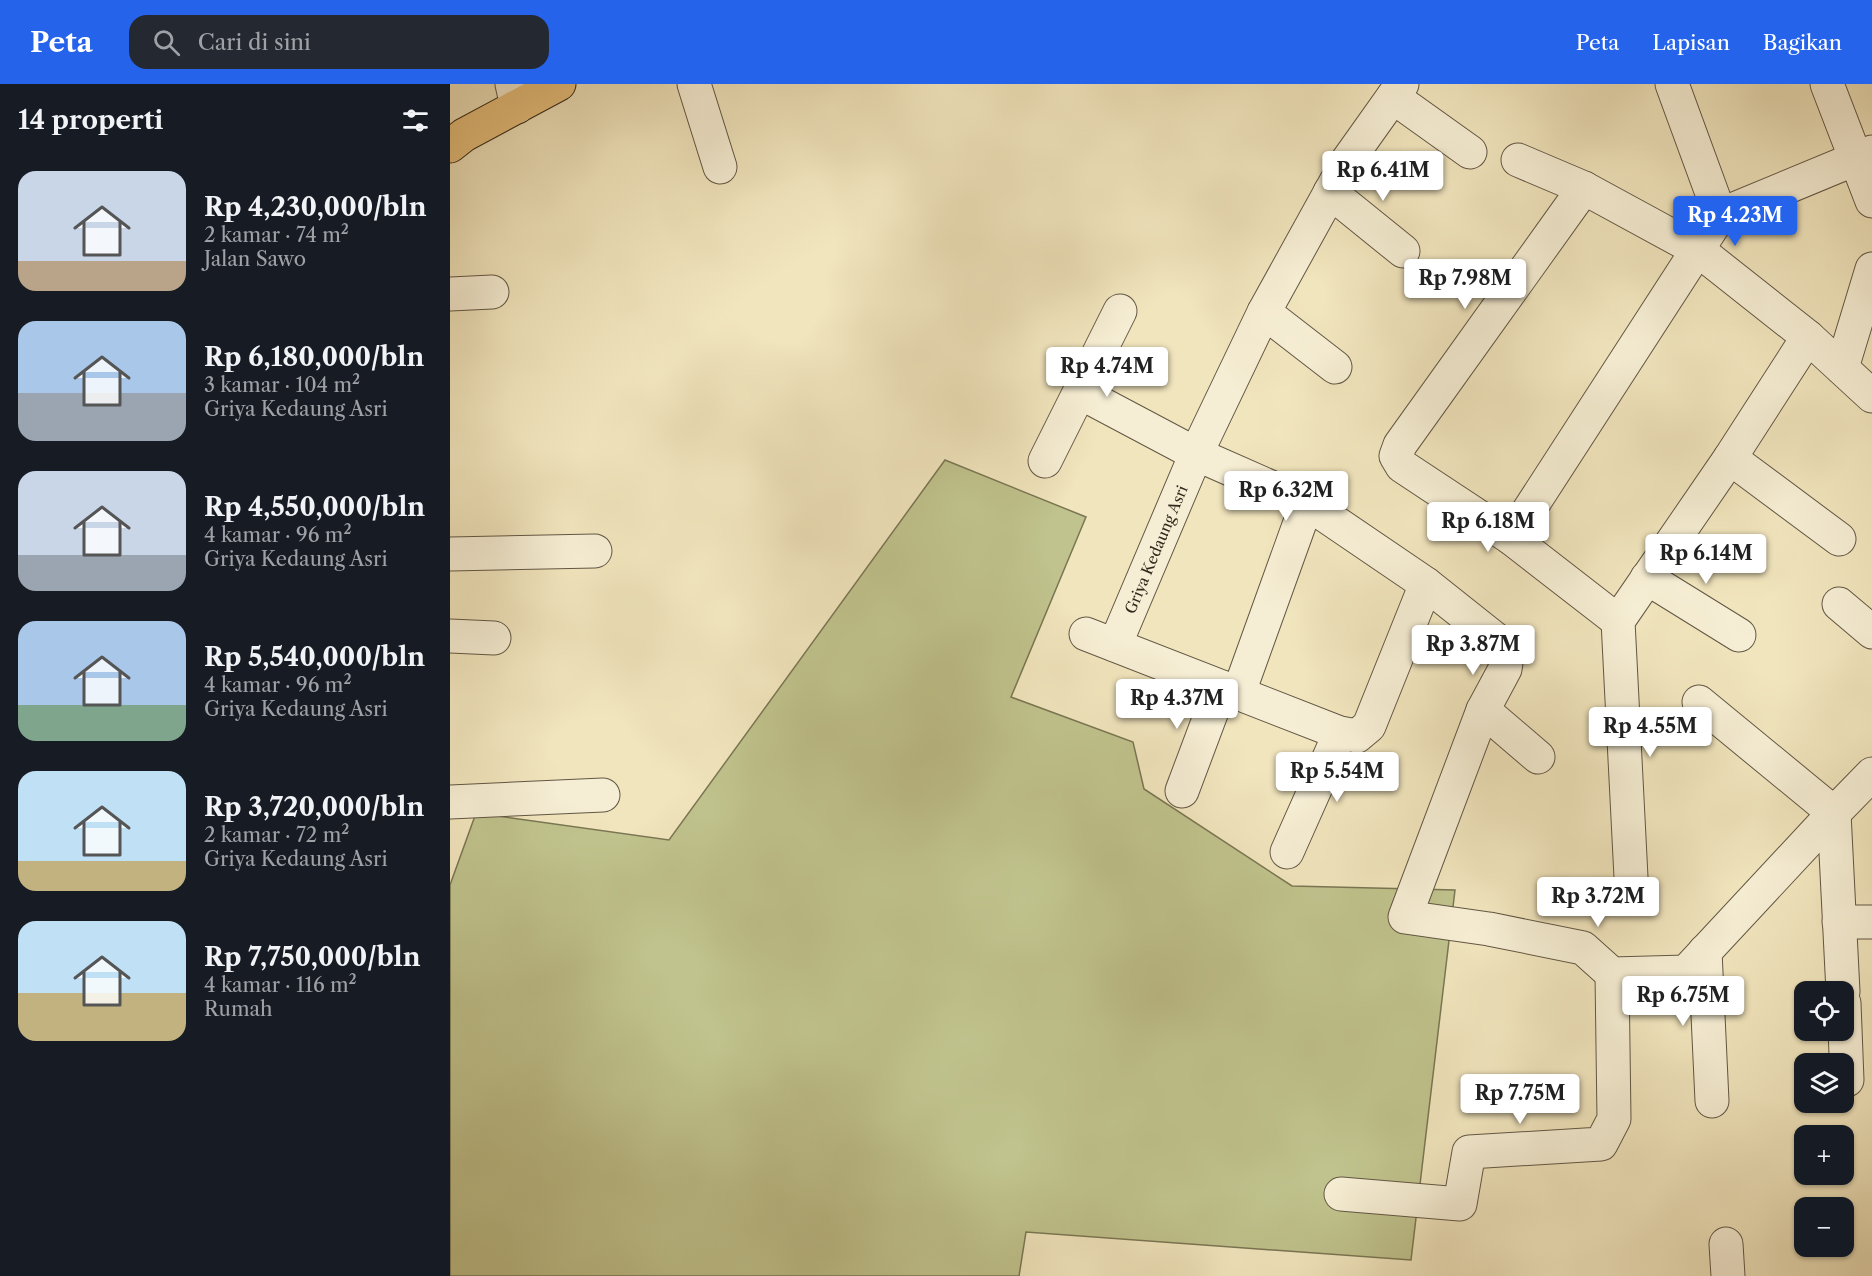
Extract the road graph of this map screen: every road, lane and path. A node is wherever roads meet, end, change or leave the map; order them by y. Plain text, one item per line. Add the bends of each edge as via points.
1 (559, 84) edge
2 (694, 84) edge
3 (1672, 84) edge
4 (1827, 84) edge
5 (1398, 91) edge
6 (514, 95) edge
7 (450, 146) edge
8 (1470, 152) dead end
9 (1864, 156) edge
10 (1518, 160) dead end
11 (720, 167) dead end
12 (1584, 188) junction
13 (1330, 192) junction
14 (1872, 201) edge
15 (1720, 215) junction
16 (1698, 250) junction
17 (1403, 251) dead end
18 (1872, 269) edge
19 (492, 292) dead end
20 (450, 294) edge
21 (1120, 311) dead end
22 (1264, 312) junction
23 (1808, 337) junction
24 (1335, 367) dead end
25 (1842, 368) junction
26 (1081, 393) junction
27 (1872, 396) edge
28 (1196, 454) junction
29 (1730, 458) junction
30 (1046, 461) dead end
31 (1307, 503) junction
32 (1511, 538) junction
33 (1839, 539) dead end
34 (595, 551) dead end
35 (450, 554) edge
36 (1647, 578) junction
37 (1426, 584) junction
38 (1839, 604) dead end
39 (1618, 621) junction
40 (1872, 632) edge
41 (1738, 635) dead end
42 (450, 636) edge
43 (494, 638) dead end
44 (1230, 690) junction
45 (1699, 702) dead end
46 (1483, 710) junction
47 (1340, 733) junction
48 (1538, 757) dead end
49 (1872, 774) edge
50 (1182, 791) dead end
51 (603, 795) dead end
52 (450, 802) edge
53 (1834, 813) junction
54 (1287, 852) dead end
55 (1632, 897) dead end
56 (1839, 922) junction
57 (1872, 922) edge
58 (1705, 951) junction
59 (1612, 974) junction
60 (1842, 981) edge
61 (1712, 1101) dead end
62 (1341, 1194) dead end

1 - 6 main road
2 - 11 street
3 - 15 street
4 - 9 street
5 - 8 street, Griya Kedaung Asri
5 - 13 street, Griya Kedaung Asri
6 - 7 main road
9 - 14 street
9 - 15 street
10 - 12 street
12 - 16 street
12 - 32 street via 1400,444 1396,456 1402,466
13 - 17 street
13 - 22 street, Griya Kedaung Asri
15 - 16 street
16 - 23 street
16 - 32 street
18 - 25 street
19 - 20 street
21 - 26 street
22 - 24 street
22 - 28 street, Griya Kedaung Asri
23 - 25 street
23 - 29 street
25 - 27 street
26 - 28 street
26 - 30 street
28 - 31 street
28 - 44 street, Griya Kedaung Asri via 1101,639
29 - 33 street
29 - 36 street
31 - 37 street
31 - 44 street
32 - 39 street
34 - 35 street
36 - 39 street
36 - 41 street
37 - 46 street via 1504,646 1505,669
37 - 47 street via 1369,726 1357,736
38 - 40 street
39 - 55 street
42 - 43 street
44 - 47 street, Griya Kedaung Asri
44 - 50 street
45 - 53 street
46 - 48 street
46 - 59 street via 1405,918 1489,929 1582,948
47 - 54 street
49 - 53 street
51 - 52 street
53 - 56 street
53 - 58 street
56 - 57 street
56 - 60 street
58 - 59 street via 1686,972
58 - 61 street
59 - 62 street via 1614,1119 1601,1144 1469,1152 1460,1204

